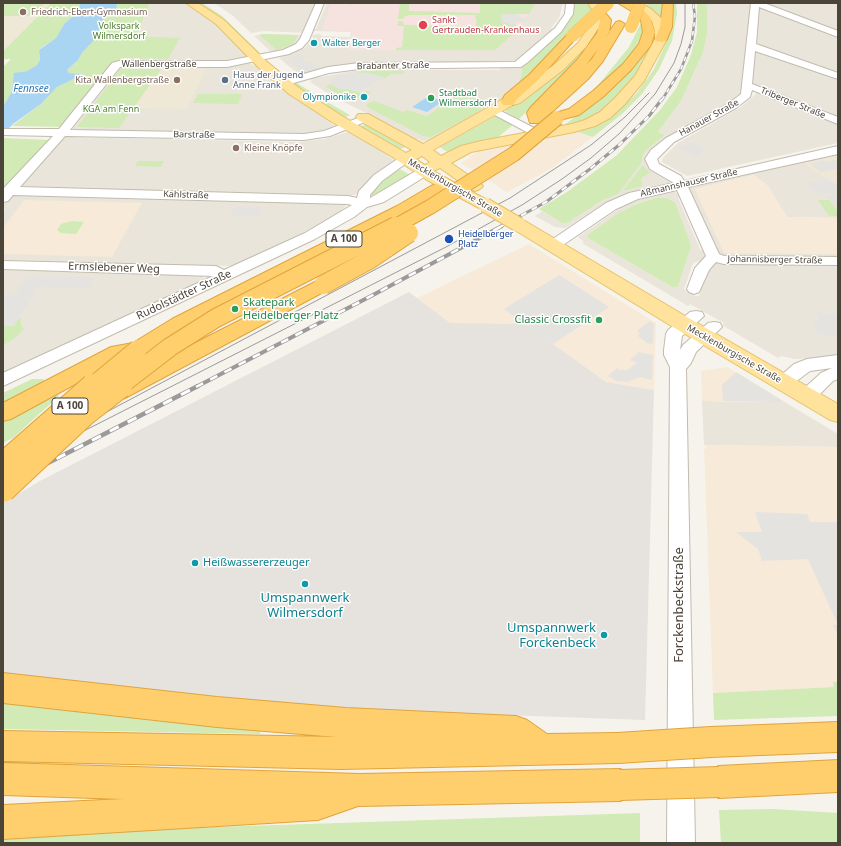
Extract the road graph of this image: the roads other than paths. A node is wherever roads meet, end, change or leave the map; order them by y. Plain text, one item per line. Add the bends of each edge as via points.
1 (192, 3) edge
2 (208, 3) edge
3 (320, 3) edge
4 (570, 3) edge
5 (608, 3) edge
6 (623, 3) edge
7 (628, 3) edge
8 (632, 3) edge
9 (640, 3) edge
10 (668, 3) edge
11 (756, 3) edge
12 (595, 7) edge
13 (626, 26) junction
14 (838, 34) edge
15 (661, 39) junction
16 (752, 46) junction
17 (270, 56) junction
18 (257, 59) junction
19 (838, 76) edge
20 (299, 79) junction
21 (283, 83) junction
22 (747, 86) junction
23 (326, 97) dead end
24 (508, 102) junction
25 (350, 110) dead end
26 (495, 111) junction
27 (538, 115) junction
28 (559, 117) junction
29 (366, 118) junction
30 (838, 121) edge
31 (348, 126) junction
32 (3, 132) edge
33 (62, 133) junction
34 (540, 135) junction
35 (423, 150) junction
36 (838, 150) edge
37 (406, 159) junction
38 (441, 162) junction
39 (425, 171) junction
40 (470, 183) junction
41 (681, 184) junction
42 (6, 195) edge
43 (490, 202) junction
44 (362, 204) junction
45 (558, 242) junction
46 (713, 257) junction
47 (838, 261) edge
48 (3, 265) edge
49 (223, 277) junction
50 (694, 290) dead end
51 (690, 321) junction
52 (709, 331) junction
53 (138, 349) junction
54 (838, 361) edge
55 (678, 367) junction
56 (838, 372) edge
57 (789, 378) junction
58 (3, 380) edge
59 (812, 391) junction
60 (838, 398) edge
61 (3, 413) edge
62 (838, 414) edge
63 (3, 450) edge
64 (3, 464) edge
65 (3, 490) edge
66 (3, 688) edge
67 (838, 737) edge
68 (3, 746) edge
69 (543, 750) junction
70 (838, 776) edge
71 (3, 779) edge
72 (794, 779) junction
73 (360, 790) junction
74 (838, 790) edge
75 (3, 822) edge
76 (680, 843) edge

1 - 18 main road, Mecklenburgische Straße via 220,22
2 - 17 main road via 231,19
3 - 17 street via 301,43 294,49
4 - 20 street, Brabanter Straße via 568,14 558,30 517,65 359,66 328,70
5 - 24 highway, bridge
6 - 28 highway via 645,17 649,32 645,45 627,67 598,94 574,112
7 - 13 highway, A 100
8 - 15 main road via 657,20
9 - 13 highway, A 100, bridge
10 - 15 highway via 666,27
11 - 14 street
11 - 16 street, Hanauer Straße
12 - 24 main road via 598,17 593,30 576,52 534,88
12 - 27 highway via 605,17 606,24 602,34
13 - 27 highway, A 100 via 584,76
13 - 28 highway, A 100 via 617,52 599,76
15 - 34 main road via 640,78 605,115 583,126
16 - 19 street
16 - 22 street, Hanauer Straße
17 - 18 street
17 - 20 main road
18 - 21 main road, Mecklenburgische Straße
18 - 33 street, Wallenbergstraße via 227,64 117,65
20 - 21 street, Brabanter Straße
20 - 23 main road
21 - 31 main road, Mecklenburgische Straße
22 - 30 street, Triberger Straße
22 - 41 street, Hanauer Straße via 746,95 739,102 680,133 652,156 654,166
24 - 26 main road
25 - 29 main road, Mecklenburgische Straße
26 - 34 street
26 - 35 main road
27 - 53 highway, A 100 via 490,154 403,209 200,313
28 - 40 highway, A 100, bridge via 514,154
29 - 31 street, Barstraße
29 - 35 main road, Mecklenburgische Straße
31 - 33 street, Barstraße via 326,134 304,137
31 - 37 main road, Mecklenburgische Straße
32 - 33 street, Barstraße
33 - 42 street, Wallenbergstraße
34 - 38 main road via 466,149
35 - 37 main road
35 - 38 main road, Mecklenburgische Straße
36 - 41 street, Aßmannshauser Straße
37 - 39 main road, Mecklenburgische Straße
37 - 44 street via 378,178 364,194
38 - 39 main road
38 - 43 main road, Mecklenburgische Straße
39 - 43 main road, Mecklenburgische Straße
39 - 44 street, Rudolstädter Straße via 379,199
40 - 63 highway, bridge via 444,211 370,260
40 - 65 highway, A 100, bridge via 354,248 216,318 170,347 84,414
41 - 45 street, Aßmannshauser Straße via 623,200
41 - 46 street
42 - 44 street, Kahlstraße via 348,200
43 - 45 main road, Mecklenburgische Straße, bridge
44 - 49 street, Rudolstädter Straße via 327,227
45 - 51 main road, Mecklenburgische Straße
46 - 47 street, Johannisberger Straße via 724,260
46 - 50 street via 702,268
48 - 49 street, Ermslebener Weg via 216,271
49 - 58 street, Rudolstädter Straße
51 - 52 main road, Mecklenburgische Straße
51 - 55 street, Forckenbeckstraße via 673,337 672,355
52 - 55 street via 689,349
52 - 57 main road, Mecklenburgische Straße
53 - 61 highway via 118,352
53 - 64 highway, A 100, bridge
54 - 57 street via 813,363 800,368
55 - 76 street, Forckenbeckstraße
56 - 59 street via 827,377
57 - 59 main road, Mecklenburgische Straße
59 - 60 main road, Mecklenburgische Straße
59 - 62 main road, Mecklenburgische Straße
66 - 69 highway via 217,712 346,723 516,731
67 - 69 highway, bridge
68 - 69 highway via 341,753
70 - 72 highway
71 - 73 highway
72 - 73 highway, bridge
72 - 74 highway
73 - 75 highway via 318,804

